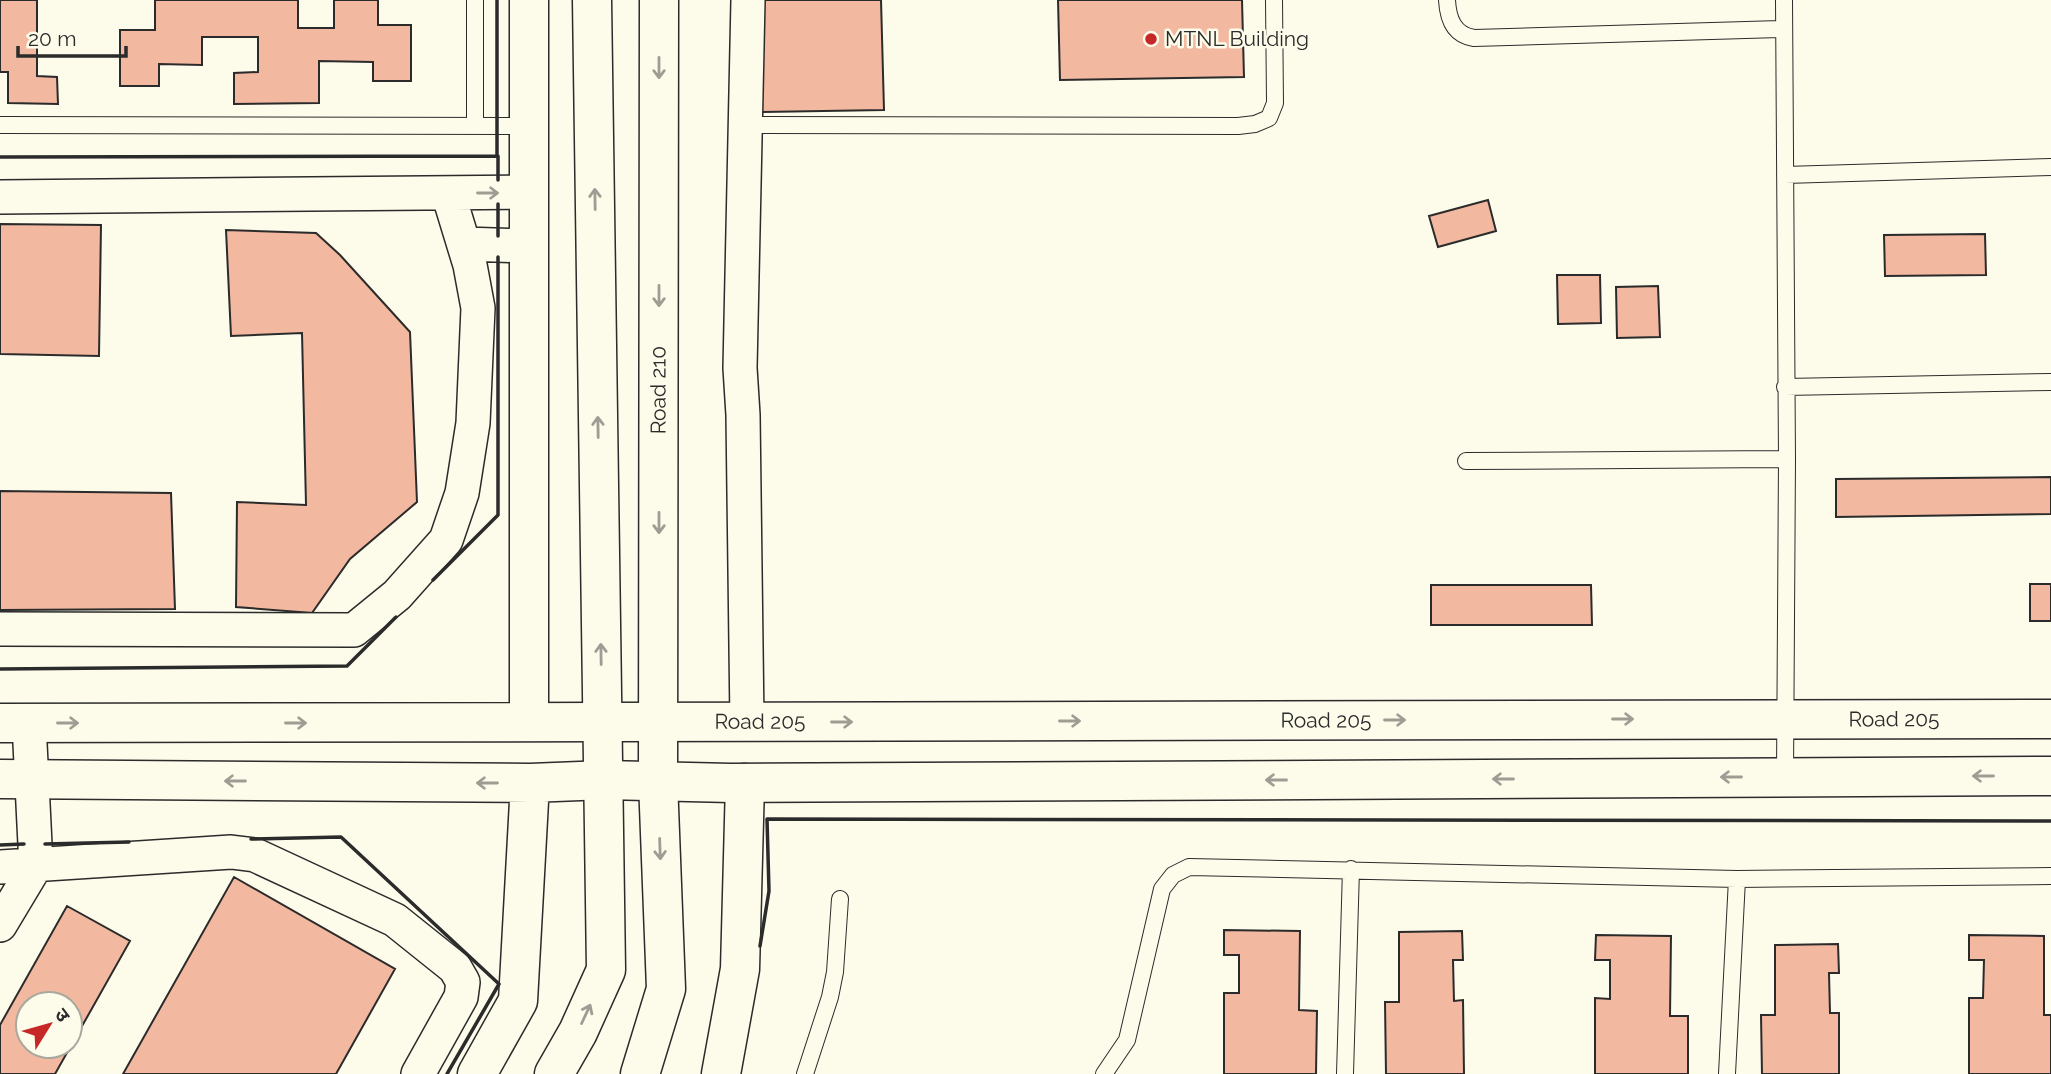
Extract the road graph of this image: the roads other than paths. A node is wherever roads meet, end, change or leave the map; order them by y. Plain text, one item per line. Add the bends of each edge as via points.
1 (475, 0) edge
2 (529, 0) edge
3 (592, 0) edge
4 (659, 0) edge
5 (748, 0) edge
6 (1273, 0) edge
7 (1447, 0) edge
8 (1784, 0) edge
9 (1784, 29) junction
10 (0, 125) edge
11 (745, 125) junction
12 (475, 126) junction
13 (529, 126) junction
14 (2051, 167) edge
15 (1785, 175) junction
16 (529, 192) junction
17 (448, 193) junction
18 (0, 197) edge
19 (464, 244) junction
20 (529, 246) junction
21 (2051, 382) edge
22 (1785, 387) junction
23 (1787, 459) junction
24 (1466, 461) dead end
25 (0, 629) edge
26 (1786, 719) junction
27 (2051, 719) edge
28 (529, 722) junction
29 (603, 722) junction
30 (14, 723) edge
31 (658, 723) junction
32 (747, 723) junction
33 (2051, 776) edge
34 (1785, 777) junction
35 (16, 779) edge
36 (604, 780) junction
37 (658, 781) junction
38 (530, 783) junction
39 (745, 783) junction
40 (36, 865) junction
41 (0, 867) edge
42 (1351, 869) junction
43 (2051, 876) edge
44 (1737, 879) junction
45 (839, 899) dead end
46 (0, 925) edge
47 (418, 1074) edge
48 (477, 1074) edge
49 (554, 1074) edge
50 (640, 1074) edge
51 (721, 1074) edge
52 (805, 1074) edge
53 (1104, 1074) edge
54 (1345, 1074) edge
55 (1727, 1074) edge

1 - 12 lane
2 - 13 main road
29 -> 3 main road
4 -> 31 main road, Road 210
5 - 11 street
6 - 11 lane via 1275,103 1269,118 1255,124
7 - 9 lane via 1456,30 1474,38
8 - 9 lane
9 - 15 lane
10 - 12 lane
11 - 32 street via 740,368
12 - 13 lane
13 - 16 main road
14 - 15 lane
15 - 22 lane
17 -> 16 street
16 - 20 main road
17 - 18 street
17 - 19 street
19 - 20 street
19 - 25 street via 478,308 473,423 462,493 446,540 397,595 354,630
20 - 28 main road
21 - 22 lane
22 - 23 lane
23 - 24 lane
23 - 26 lane
26 - 27 main road, Road 205
32 -> 26 main road, Road 205
26 - 34 lane
28 - 29 main road, Road 205
30 -> 28 main road, Road 205
29 - 31 main road, Road 205
29 - 36 main road
30 - 35 street
31 - 32 main road, Road 205
31 - 37 main road, Road 210
33 -> 34 main road
34 -> 39 main road
38 -> 35 main road
35 - 40 street
36 - 37 main road
36 - 38 main road
49 -> 36 main road via 606,971
37 - 39 main road
37 -> 50 main road, Road 210 via 666,989
38 - 48 main road via 518,1001
39 - 51 main road via 740,969
40 - 41 street
40 - 46 street
40 - 47 street via 231,852 255,856 394,919 455,968 463,982 461,996
42 - 44 lane
42 - 53 lane via 1189,867 1172,875 1162,889 1128,1040
42 - 54 lane
43 - 44 lane
44 - 55 lane
45 - 52 lane via 835,972

